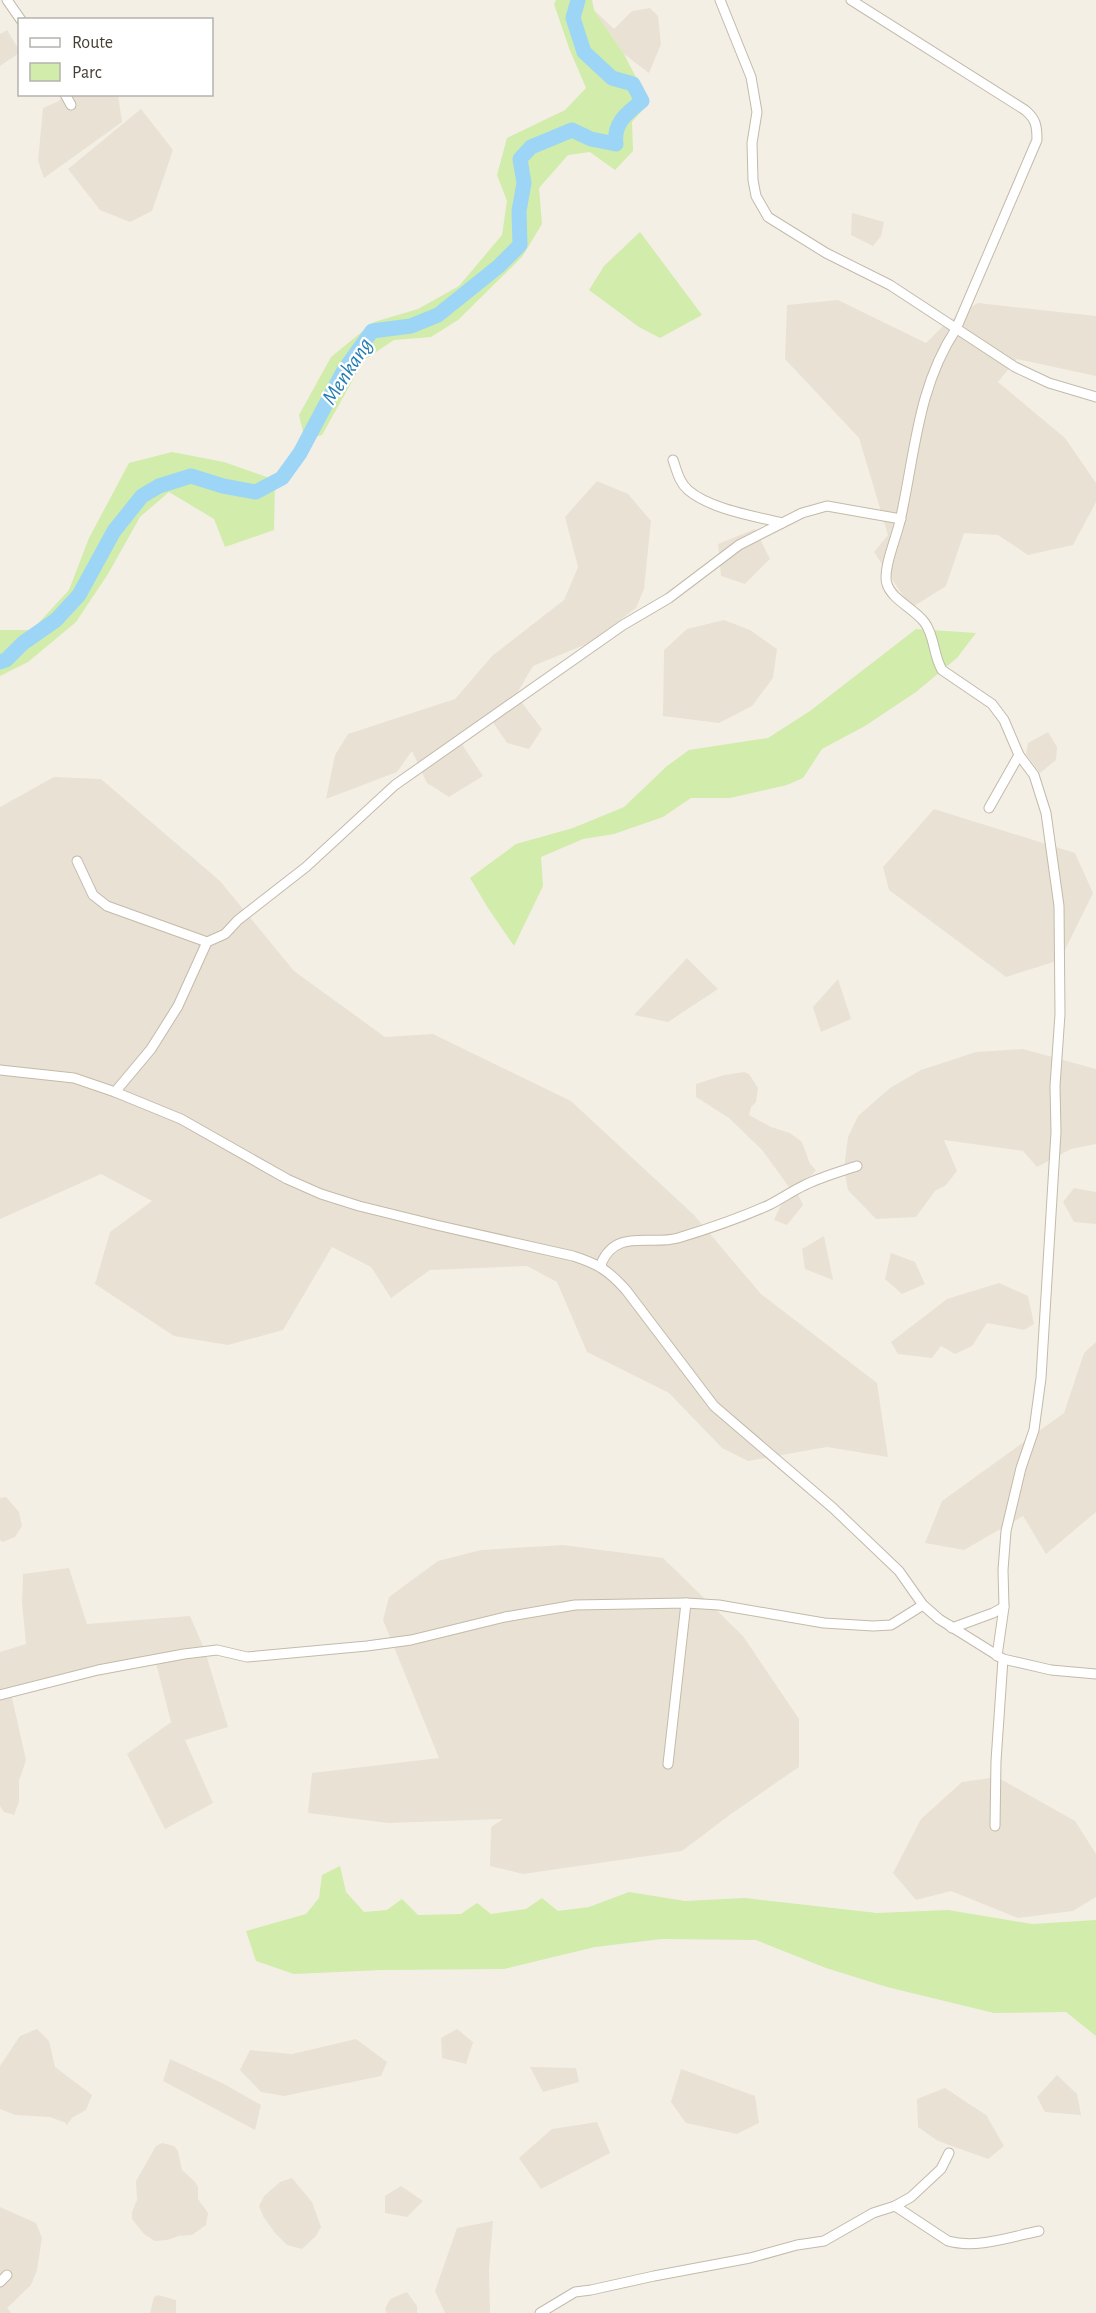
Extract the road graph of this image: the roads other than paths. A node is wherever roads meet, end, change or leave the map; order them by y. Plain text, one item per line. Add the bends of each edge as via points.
1 (7, 0) edge
2 (720, 0) edge
3 (851, 0) edge
4 (0, 6) edge
5 (20, 18) edge
6 (66, 96) edge
7 (71, 105) dead end
8 (956, 329) junction
9 (1096, 397) edge
10 (673, 460) dead end
11 (901, 519) junction
12 (782, 523) junction
13 (1019, 756) junction
14 (989, 808) dead end
15 (77, 861) dead end
16 (207, 942) junction
17 (0, 1070) edge
18 (116, 1092) junction
19 (857, 1166) dead end
20 (602, 1267) junction
21 (686, 1603) junction
22 (923, 1605) junction
23 (1004, 1607) junction
24 (939, 1619) junction
25 (1000, 1657) junction
26 (1096, 1674) edge
27 (0, 1695) edge
28 (668, 1764) dead end
29 (995, 1826) dead end
30 (949, 2153) dead end
31 (895, 2206) junction
32 (1039, 2231) dead end
33 (540, 2313) edge

1 - 4 street
1 - 5 street
2 - 8 street via 751,77 757,112 752,142 753,180 768,217 826,253 890,285
3 - 8 street via 1034,118 1037,140
6 - 7 street
8 - 9 street via 1037,378
8 - 11 street via 940,354 917,421
10 - 12 street via 688,490 714,504
11 - 12 street via 827,506
11 - 13 street via 886,574 887,585 925,622 942,670 992,704 1004,720
12 - 16 street via 739,545 669,598 623,625 395,785 298,874 225,934
13 - 14 street
13 - 23 street via 1034,775 1040,791 1055,871 1060,1014 1039,1402 1006,1531
15 - 16 street via 93,895 107,906
16 - 18 street via 178,1006 151,1049
17 - 18 street via 74,1078
18 - 20 street via 181,1119 321,1194 381,1212 573,1256
19 - 20 street via 805,1185 769,1205 675,1239 634,1240 615,1245 604,1256
20 - 22 street via 626,1290 714,1406 859,1532 899,1571
21 - 22 street via 824,1623 873,1626 891,1625
21 - 27 street via 551,1608 411,1640 367,1646 247,1657 228,1651 205,1651 98,1670
21 - 28 street
22 - 24 street
23 - 24 street via 952,1628
23 - 25 street
24 - 25 street
25 - 26 street via 1051,1670
25 - 29 street
30 - 31 street via 927,2184
31 - 32 street via 957,2243 972,2244
31 - 33 street via 873,2213 824,2241 575,2292

